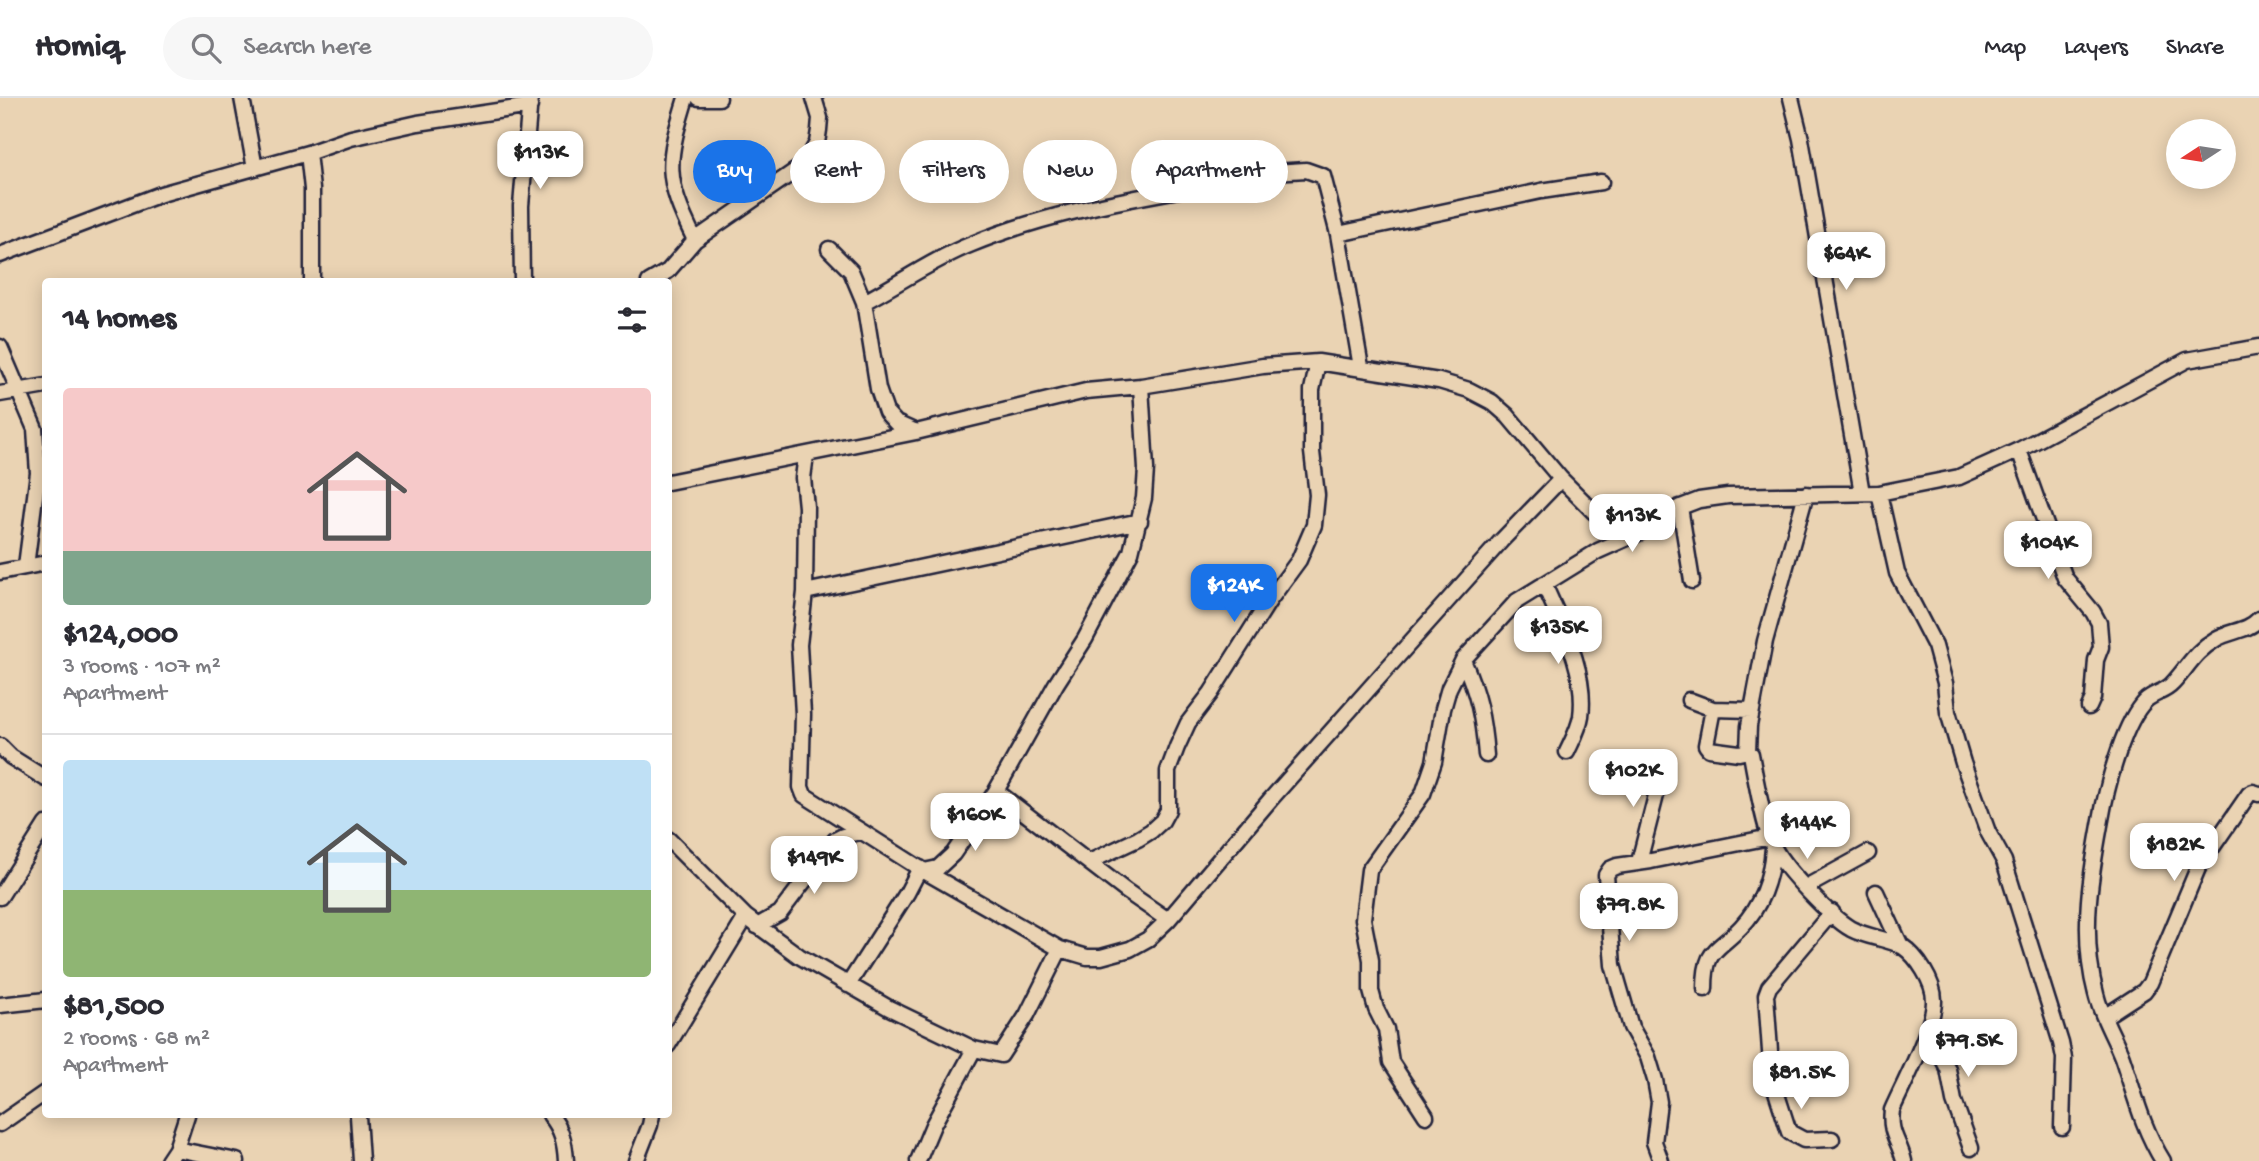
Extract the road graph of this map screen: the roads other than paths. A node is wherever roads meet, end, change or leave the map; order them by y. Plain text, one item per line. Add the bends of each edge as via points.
1 (242, 98) edge
2 (685, 98) edge
3 (699, 98) edge
4 (719, 98) edge
5 (814, 98) edge
6 (1791, 98) edge
7 (530, 102) edge
8 (308, 153) junction
9 (256, 168) junction
10 (1601, 182) dead end
11 (1338, 234) junction
12 (695, 240) junction
13 (829, 248) dead end
14 (0, 255) edge
15 (312, 278) edge
16 (522, 278) edge
17 (656, 278) edge
18 (864, 302) junction
19 (0, 347) edge
20 (2259, 347) edge
21 (1318, 362) junction
22 (1361, 367) junction
23 (1141, 386) junction
24 (42, 387) edge
25 (20, 390) junction
26 (0, 394) edge
27 (916, 432) junction
28 (2020, 450) junction
29 (806, 455) junction
30 (1561, 479) junction
31 (672, 481) edge
32 (1862, 493) junction
33 (1878, 493) junction
34 (1806, 494) junction
35 (1680, 507) junction
36 (1658, 517) junction
37 (1140, 522) junction
38 (42, 564) edge
39 (26, 566) junction
40 (0, 572) edge
41 (1692, 581) dead end
42 (1544, 584) junction
43 (804, 592) junction
44 (2259, 619) edge
45 (1463, 660) junction
46 (1689, 701) dead end
47 (2089, 707) dead end
48 (1713, 709) junction
49 (1752, 710) junction
50 (0, 746) edge
51 (1748, 751) junction
52 (1567, 752) dead end
53 (1486, 755) dead end
54 (1663, 768) dead end
55 (42, 776) edge
56 (996, 791) junction
57 (2259, 794) edge
58 (42, 830) edge
59 (860, 832) junction
60 (1772, 842) junction
61 (672, 843) edge
62 (1868, 853) dead end
63 (1089, 862) junction
64 (1639, 862) junction
65 (922, 870) junction
66 (1806, 887) junction
67 (1875, 892) dead end
68 (0, 897) edge
69 (1832, 912) junction
70 (1168, 920) junction
71 (751, 921) junction
72 (1901, 946) junction
73 (1060, 949) junction
74 (848, 985) junction
75 (1705, 989) dead end
76 (42, 1000) edge
77 (0, 1005) edge
78 (2104, 1017) junction
79 (1930, 1022) junction
80 (672, 1039) edge
81 (974, 1049) junction
82 (42, 1095) edge
83 (1426, 1116) dead end
84 (186, 1118) edge
85 (358, 1118) edge
86 (553, 1118) edge
87 (651, 1118) edge
88 (0, 1124) edge
89 (2062, 1127) dead end
90 (1832, 1139) dead end
91 (1971, 1148) dead end
92 (172, 1155) edge
93 (915, 1160) edge
94 (237, 1161) edge
95 (361, 1161) edge
96 (566, 1161) edge
97 (636, 1161) edge
98 (1661, 1161) edge
99 (1904, 1161) edge
100 (2163, 1161) edge

1 - 9 street
2 - 12 street via 672,142 671,181
3 - 4 street
5 - 12 street via 819,130 805,164
6 - 32 street
7 - 8 street via 351,138
7 - 16 street via 521,206
8 - 9 street
8 - 15 street
9 - 14 street via 161,194
10 - 11 street
11 - 18 street via 1323,176 1306,170 1274,172 1077,209 942,257
11 - 22 street
12 - 17 street
13 - 18 street via 851,271
18 - 27 street via 886,412 895,424
19 - 25 street
20 - 28 street via 2187,360
21 - 22 street
21 - 23 street
21 - 63 street via 1312,390 1317,495 1314,525 1299,560 1188,723 1168,771 1168,810 1162,821
22 - 30 street via 1439,381 1492,402 1523,431
23 - 27 street via 1086,391
23 - 37 street via 1146,469
24 - 25 street
25 - 26 street
25 - 39 street via 37,446
27 - 29 street
28 - 33 street via 1959,477
28 - 47 street via 2065,578 2099,623 2101,646
29 - 31 street
29 - 43 street
30 - 36 street via 1608,520 1627,523
30 - 70 street via 1390,665
32 - 33 street
32 - 34 street
33 - 89 street via 1896,573 1934,646 1955,737 1988,832 2004,861 2061,1043
34 - 35 street via 1728,496
34 - 49 street via 1765,641
35 - 36 street
35 - 41 street
36 - 42 street via 1645,530 1598,551
37 - 43 street
37 - 56 street via 1131,552 1086,639
38 - 39 street
39 - 40 street
42 - 45 street via 1510,606
42 - 52 street via 1573,654 1582,704 1578,730
43 - 59 street via 799,645 801,787 808,800
44 - 78 street via 2249,628 2216,639 2193,657 2173,684 2146,700 2119,751 2089,879 2088,941 2095,993
45 - 53 street via 1481,708
45 - 83 street via 1449,688 1423,794 1369,870 1363,907 1371,991 1386,1029 1390,1058
46 - 48 street
48 - 49 street
48 - 51 street via 1709,749
49 - 51 street
50 - 55 street
51 - 60 street
54 - 64 street
56 - 63 street
56 - 65 street via 953,854 938,868
57 - 78 street via 2249,794 2197,868 2150,984
58 - 68 street
59 - 65 street
59 - 71 street via 835,840 780,913
60 - 64 street
60 - 66 street
60 - 75 street via 1767,888 1742,926 1710,956
61 - 71 street
62 - 66 street
63 - 70 street
64 - 98 street via 1611,869 1606,875 1608,909 1619,988 1631,1027 1648,1057 1660,1102 1654,1142
65 - 73 street
65 - 74 street
66 - 69 street
67 - 72 street
69 - 72 street via 1852,929
69 - 90 street via 1766,995 1772,1079 1789,1132 1804,1140
70 - 73 street via 1130,949 1101,957
71 - 74 street
71 - 80 street
72 - 79 street via 1915,959 1930,986 1934,999
73 - 81 street via 1001,1055
74 - 81 street
76 - 77 street
78 - 100 street via 2143,1125
79 - 91 street
79 - 99 street via 1892,1110 1892,1134
81 - 93 street
82 - 88 street
84 - 92 street
85 - 95 street
86 - 96 street via 565,1141
87 - 97 street
92 - 94 street

